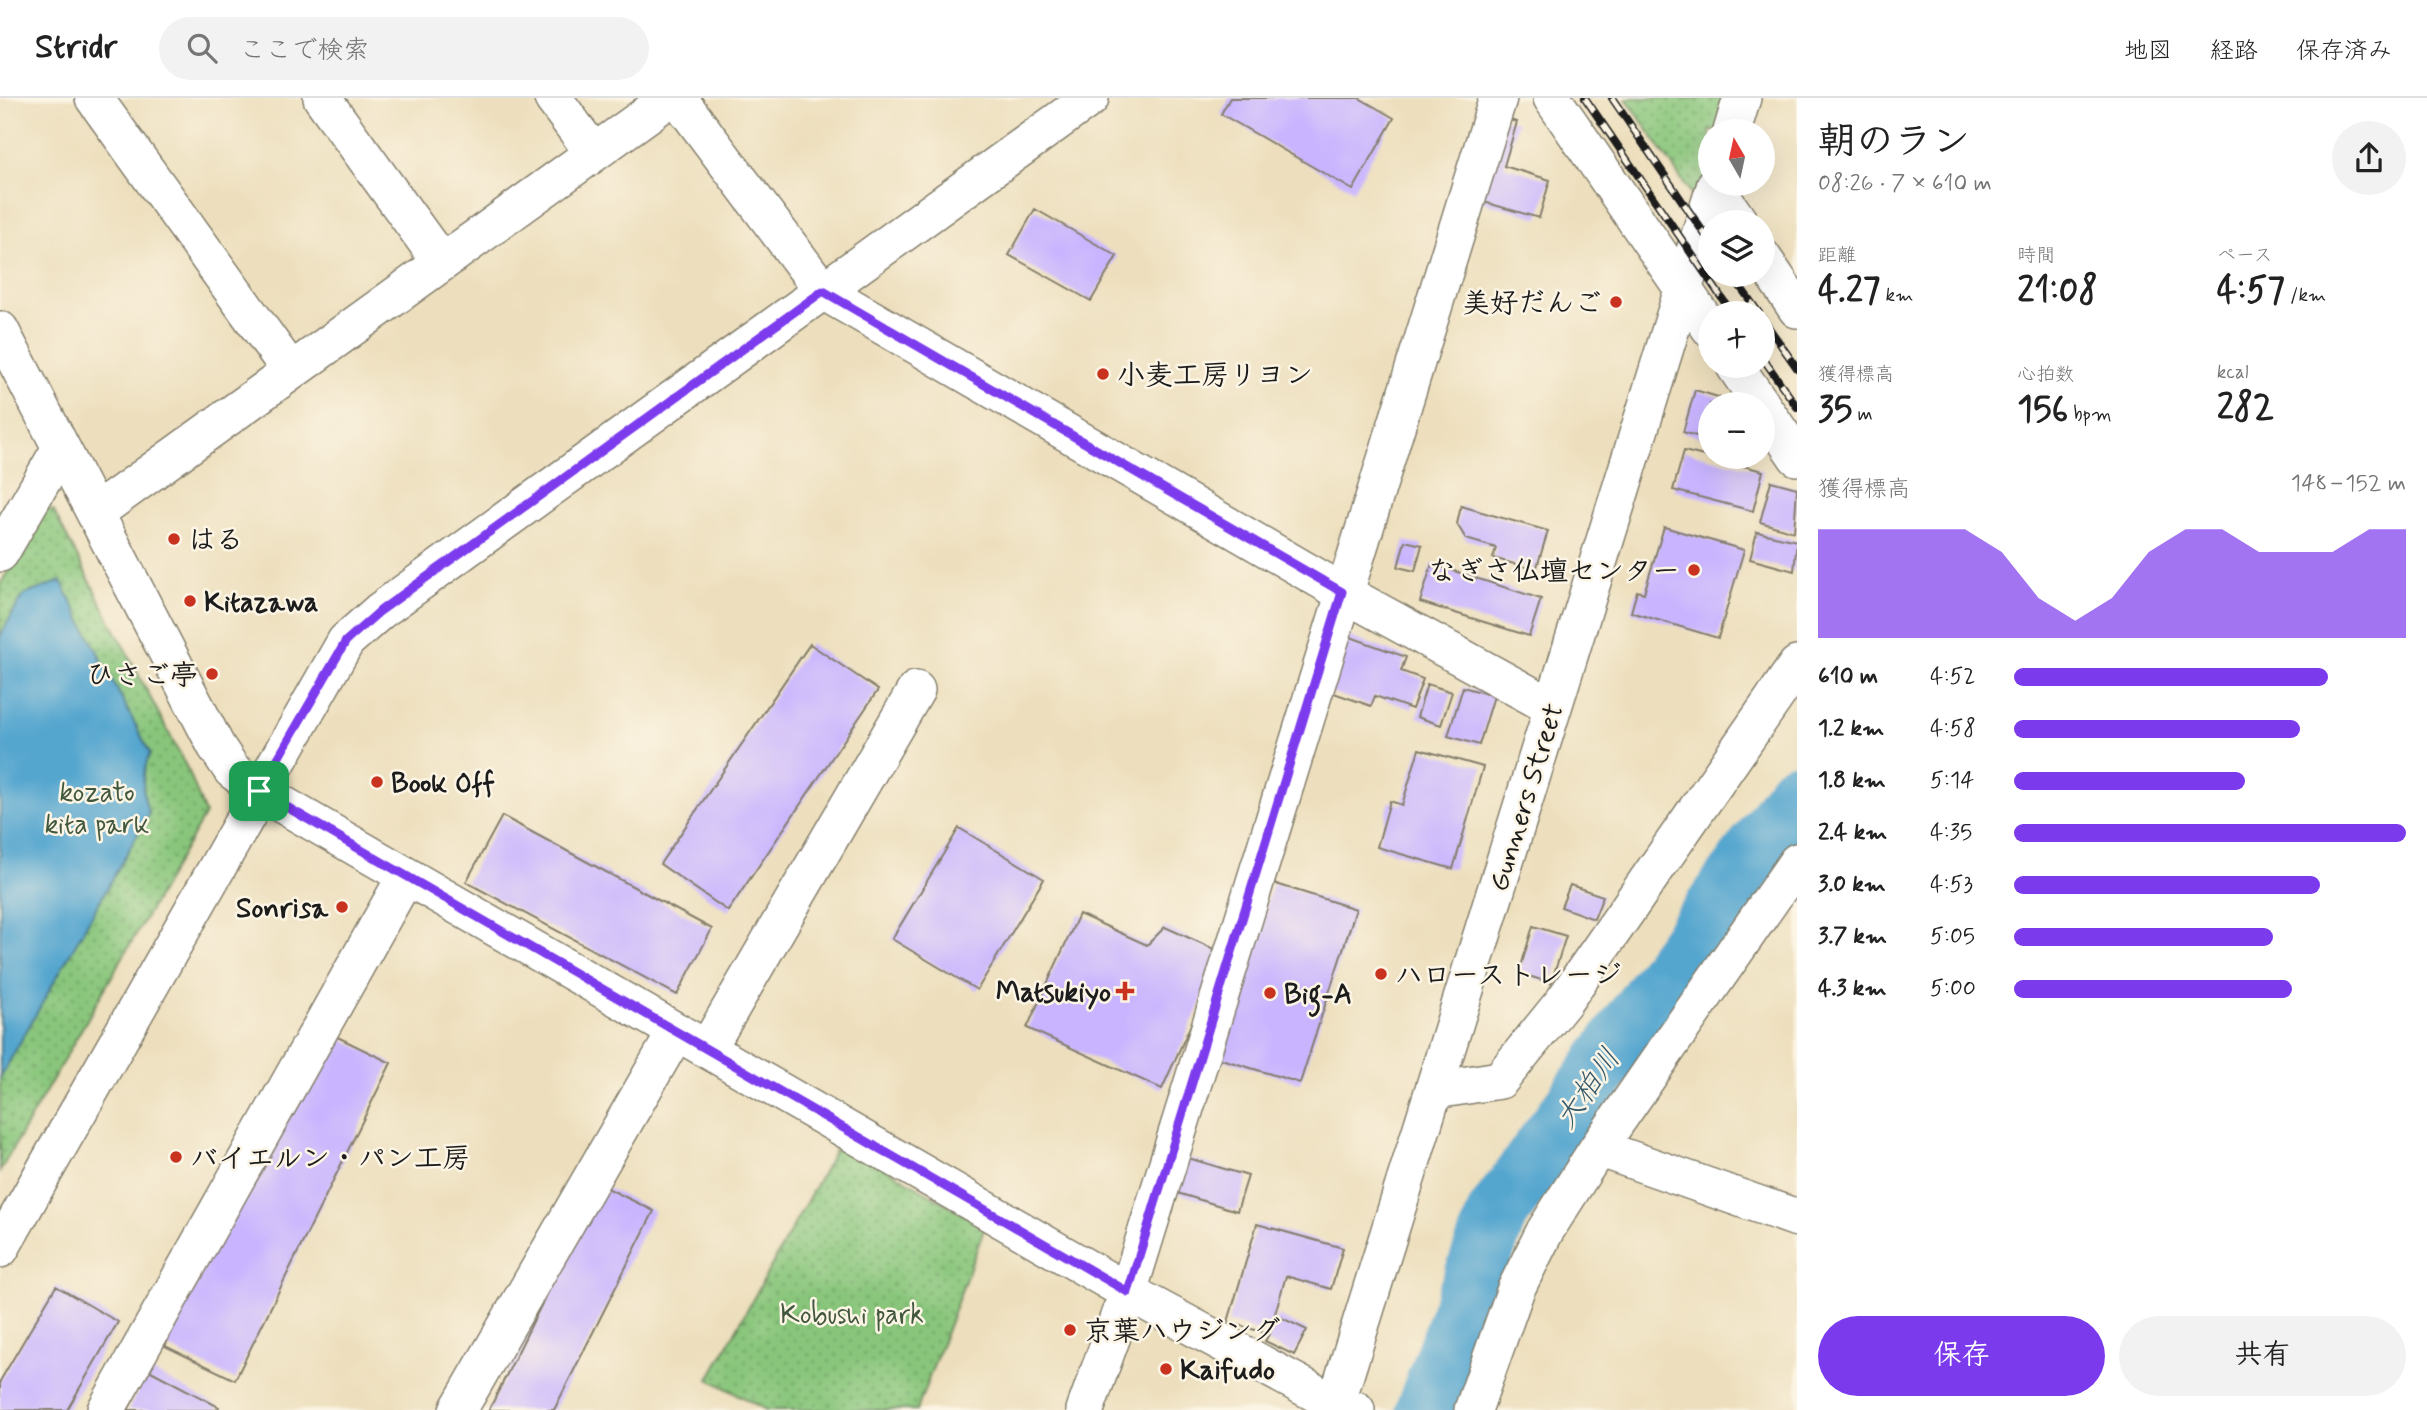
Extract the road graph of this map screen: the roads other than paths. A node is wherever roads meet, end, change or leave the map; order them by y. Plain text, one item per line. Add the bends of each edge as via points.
1 (94, 98) edge
2 (322, 98) edge
3 (553, 98) edge
4 (670, 98) edge
5 (678, 98) edge
6 (1090, 98) edge
7 (1498, 98) edge
8 (1552, 98) edge
9 (1742, 98) edge
10 (1736, 119) edge
11 (593, 152) junction
12 (1712, 196) edge
13 (441, 262) junction
14 (1775, 275) edge
15 (1683, 288) junction
16 (823, 291) junction
17 (1796, 305) edge
18 (1698, 310) edge
19 (0, 330) edge
20 (290, 370) junction
21 (1775, 424) edge
22 (61, 448) junction
23 (1797, 457) edge
24 (94, 513) junction
25 (0, 553) edge
26 (1342, 592) junction
27 (1797, 666) edge
28 (916, 690) dead end
29 (1552, 707) junction
30 (259, 791) junction
31 (1797, 862) edge
32 (406, 876) junction
33 (692, 1040) junction
34 (1436, 1090) junction
35 (1598, 1148) junction
36 (1797, 1218) edge
37 (0, 1249) edge
38 (1128, 1292) junction
39 (1342, 1408) edge
40 (106, 1410) edge
41 (458, 1410) edge
42 (1086, 1410) edge
43 (1473, 1410) edge

1 - 20 street
2 - 13 street
3 - 11 street
4 - 11 street
5 - 16 street
6 - 16 street
7 - 26 street
8 - 15 street
9 - 10 street
11 - 13 street
12 - 15 street, Gunners Street
13 - 20 street
14 - 17 street
15 - 18 street
15 - 29 street, Gunners Street
16 - 26 street
16 - 30 street via 346,641
19 - 22 street
20 - 24 street
21 - 23 street
22 - 24 street
22 - 25 street
24 - 30 street via 216,746 232,770
26 - 29 street
26 - 38 street
27 - 34 street via 1564,1001 1500,1080
28 - 33 street
29 - 34 street, Gunners Street
30 - 32 street
30 - 37 street
31 - 35 street
32 - 33 street
32 - 40 street
33 - 38 street
33 - 41 street
34 - 39 street, Gunners Street
35 - 36 street
35 - 43 street via 1545,1231 1516,1289
38 - 39 street
38 - 42 street

